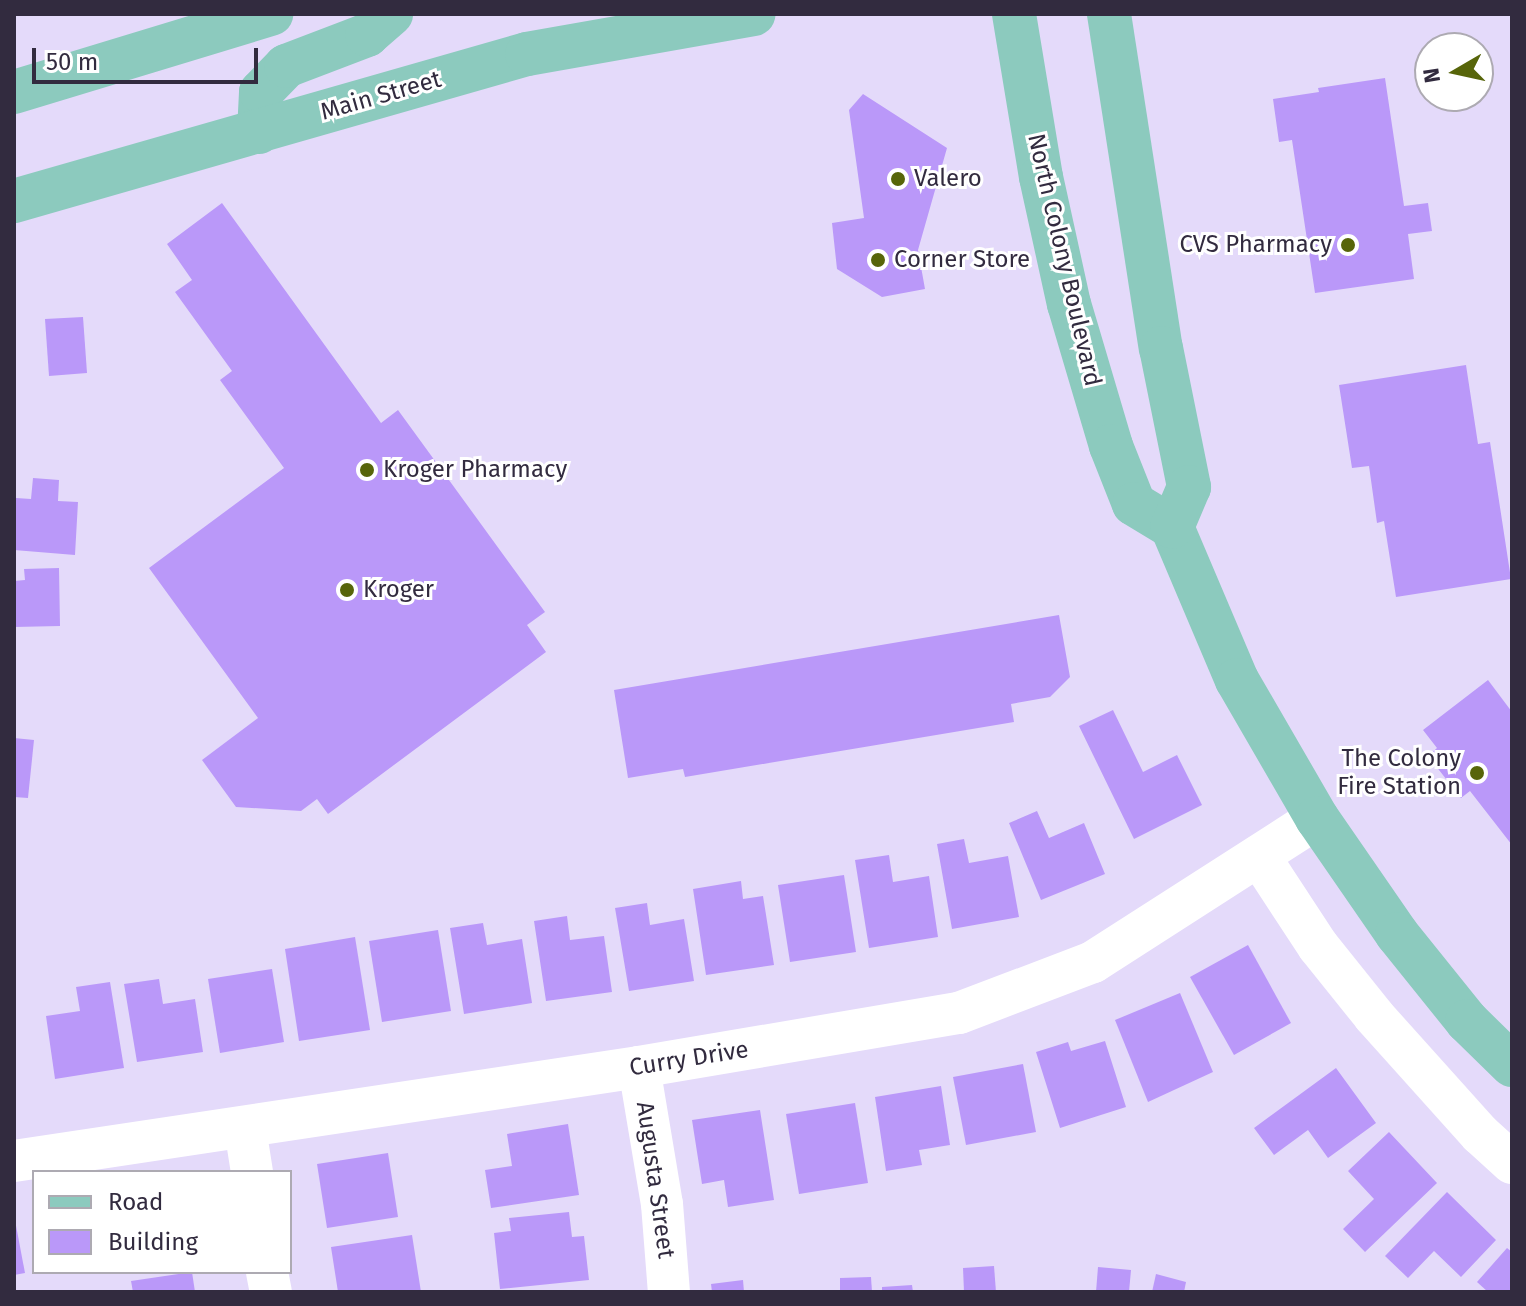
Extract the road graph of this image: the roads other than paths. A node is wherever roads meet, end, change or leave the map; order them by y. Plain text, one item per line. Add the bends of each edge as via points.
1 (391, 14) edge
2 (753, 14) edge
3 (1014, 14) edge
4 (1109, 14) edge
5 (243, 18) edge
6 (14, 92) edge
7 (259, 132) junction
8 (14, 201) edge
9 (1172, 527) junction
10 (1317, 818) junction
11 (1259, 856) junction
12 (1512, 1065) edge
13 (639, 1067) junction
14 (245, 1128) junction
15 (14, 1161) edge
16 (1512, 1163) edge
17 (252, 1170) edge
18 (669, 1292) edge

1 - 7 main road via 367,35 286,66 261,92
2 - 7 main road, Main Street via 527,54
3 - 9 main road, North Colony Boulevard via 1041,177 1084,360 1134,504
4 - 9 main road via 1161,348 1189,487
5 - 6 main road
7 - 8 main road, Main Street
9 - 10 main road via 1237,680
10 - 11 street, Curry Drive
10 - 12 main road via 1397,934 1467,1021
11 - 13 street, Curry Drive via 1093,962 959,1013
11 - 16 street via 1318,946 1374,1016
13 - 14 street, Curry Drive
13 - 18 street, Augusta Street via 662,1204
14 - 15 street, Curry Drive
14 - 17 street

